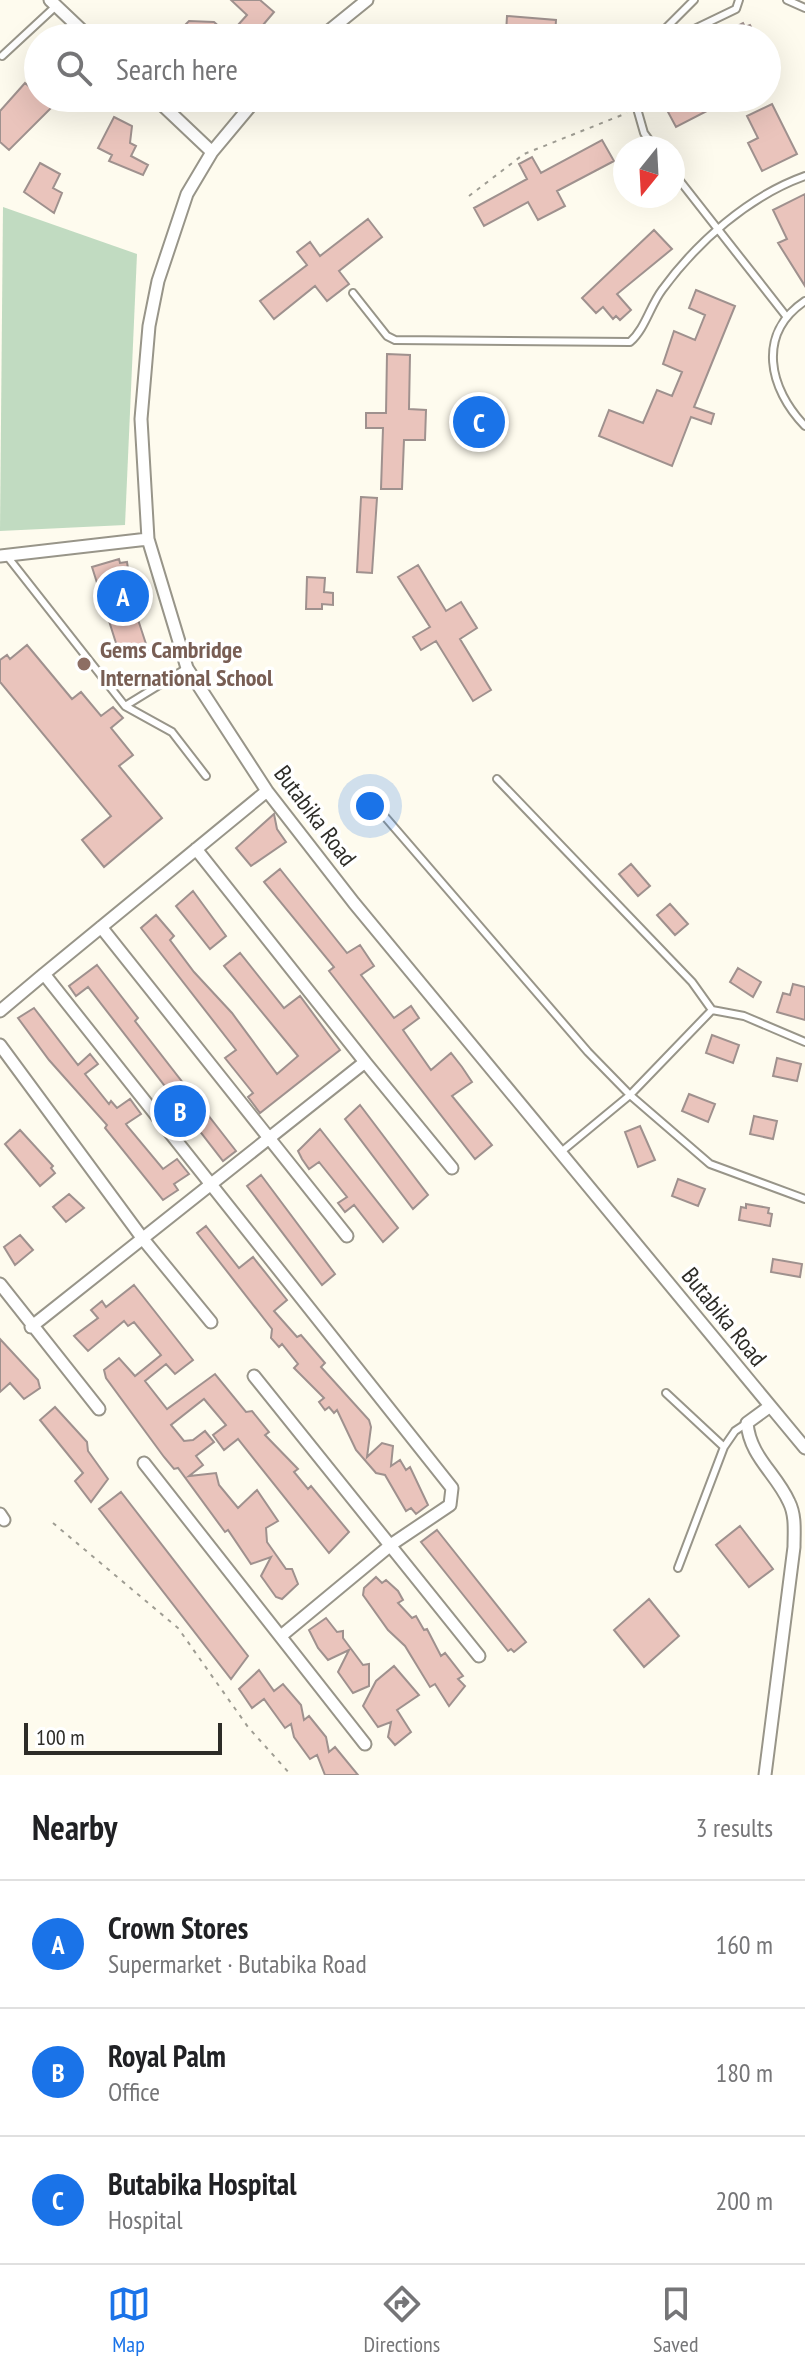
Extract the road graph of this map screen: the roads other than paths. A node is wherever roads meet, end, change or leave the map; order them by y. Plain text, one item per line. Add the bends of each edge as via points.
1 (367, 0) edge
2 (694, 0) edge
3 (739, 0) edge
4 (787, 0) edge
5 (53, 3) edge
6 (805, 8) edge
7 (33, 24) edge
8 (75, 24) edge
9 (337, 24) edge
10 (671, 24) edge
11 (705, 24) edge
12 (24, 33) edge
13 (2, 56) edge
14 (170, 112) edge
15 (245, 112) edge
16 (636, 112) edge
17 (646, 136) edge
18 (212, 152) junction
19 (805, 176) edge
20 (685, 187) edge
21 (718, 229) junction
22 (353, 293) dead end
23 (805, 301) edge
24 (786, 316) junction
25 (805, 426) edge
26 (148, 539) junction
27 (3, 556) edge
28 (187, 668) junction
29 (125, 706) junction
30 (206, 776) dead end
31 (497, 779) dead end
32 (267, 791) junction
33 (380, 811) dead end
34 (196, 849) junction
35 (101, 927) junction
36 (44, 974) junction
37 (712, 1010) junction
38 (0, 1011) edge
39 (805, 1042) edge
40 (0, 1045) edge
41 (365, 1062) junction
42 (630, 1095) junction
43 (269, 1139) junction
44 (561, 1153) junction
45 (452, 1168) dead end
46 (211, 1186) junction
47 (805, 1199) edge
48 (347, 1236) dead end
49 (143, 1239) junction
50 (0, 1284) edge
51 (211, 1322) dead end
52 (31, 1327) junction
53 (254, 1376) dead end
54 (666, 1393) dead end
55 (769, 1407) junction
56 (99, 1409) dead end
57 (747, 1423) junction
58 (724, 1447) junction
59 (805, 1448) edge
60 (144, 1463) dead end
61 (392, 1544) junction
62 (678, 1568) dead end
63 (281, 1636) junction
64 (479, 1656) dead end
65 (365, 1744) dead end
66 (765, 1775) edge

1 - 9 street
2 - 10 lane
3 - 11 lane via 736,9
4 - 6 lane
5 - 7 lane
5 - 8 street
12 - 13 lane
14 - 18 street
15 - 18 street, Butabika Road
16 - 17 lane
18 - 26 street, Butabika Road via 187,194 171,236 149,326 141,419
19 - 21 lane
20 - 21 lane
21 - 22 lane via 677,270 630,342 395,340
21 - 24 lane
23 - 24 lane
24 - 25 lane via 771,370 780,393
26 - 27 street
26 - 28 street, Butabika Road
27 - 29 lane
28 - 29 lane
28 - 32 street, Butabika Road
29 - 30 lane via 172,732
31 - 37 lane via 692,982
32 - 34 street
32 - 44 street, Butabika Road
33 - 42 lane
34 - 35 street
34 - 41 street
35 - 36 street
35 - 43 street
36 - 38 street
36 - 46 street
37 - 39 lane via 744,1016
37 - 42 lane
40 - 49 street
41 - 43 street
41 - 45 street
42 - 44 lane
42 - 47 lane via 710,1164
43 - 46 street
43 - 48 street
44 - 55 street, Butabika Road
46 - 49 street
46 - 61 street via 452,1488 450,1505
49 - 51 street
49 - 52 street
50 - 52 street
52 - 56 street
53 - 61 street
54 - 58 lane
55 - 57 street
55 - 59 street, Butabika Road
57 - 58 lane
57 - 66 street via 750,1445 789,1500 794,1522
58 - 62 lane
60 - 63 street
61 - 63 street
61 - 64 street
63 - 65 street

